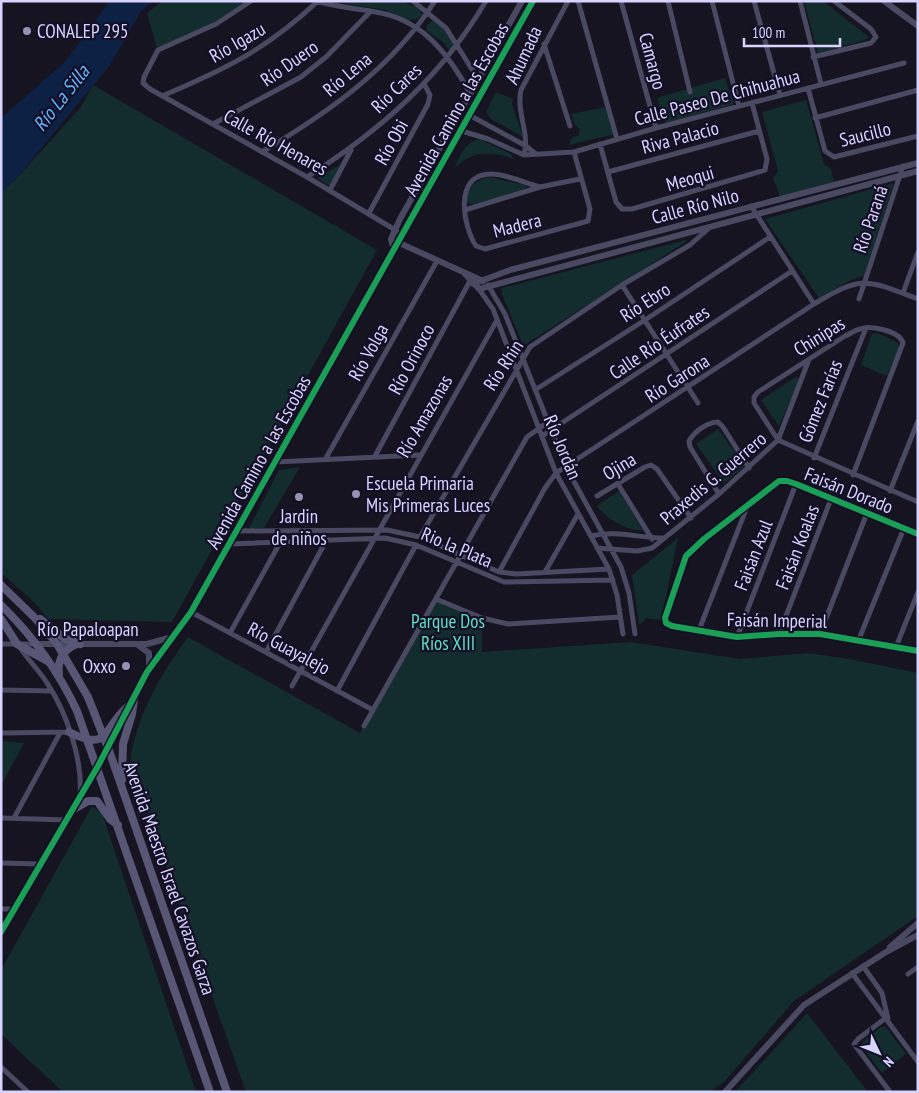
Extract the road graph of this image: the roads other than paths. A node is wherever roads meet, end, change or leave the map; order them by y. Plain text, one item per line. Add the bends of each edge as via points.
1 (251, 1) edge
2 (317, 1) edge
3 (413, 1) edge
4 (434, 1) edge
5 (486, 1) edge
6 (522, 1) edge
7 (533, 1) edge
8 (568, 1) edge
9 (578, 1) edge
10 (621, 1) edge
11 (668, 1) edge
12 (712, 1) edge
13 (754, 1) edge
14 (800, 1) edge
15 (834, 1) edge
16 (884, 1) edge
17 (428, 11) junction
18 (370, 12) junction
19 (510, 22) junction
20 (520, 26) junction
21 (918, 26) edge
22 (416, 28) junction
23 (458, 44) junction
24 (544, 44) junction
25 (448, 56) junction
26 (814, 57) junction
27 (904, 64) dead end
28 (478, 79) junction
29 (424, 84) junction
30 (821, 84) junction
31 (808, 88) junction
32 (918, 90) edge
33 (690, 92) dead end
34 (470, 93) junction
35 (780, 95) junction
36 (162, 96) junction
37 (752, 103) junction
38 (739, 106) junction
39 (470, 116) junction
40 (815, 118) junction
41 (214, 124) junction
42 (570, 126) dead end
43 (656, 128) junction
44 (462, 131) junction
45 (759, 131) junction
46 (918, 136) edge
47 (617, 139) junction
48 (600, 144) junction
49 (526, 146) junction
50 (351, 149) junction
51 (262, 152) junction
52 (574, 152) junction
53 (537, 154) junction
54 (524, 155) junction
55 (918, 163) edge
56 (903, 166) junction
57 (918, 171) edge
58 (608, 172) junction
59 (900, 176) junction
60 (307, 177) junction
61 (580, 179) junction
62 (540, 187) junction
63 (330, 190) junction
64 (751, 206) junction
65 (465, 210) junction
66 (369, 213) junction
67 (756, 214) junction
68 (713, 225) junction
69 (394, 230) junction
70 (403, 235) junction
71 (770, 237) junction
72 (391, 239) junction
73 (399, 243) junction
74 (394, 251) junction
75 (918, 252) edge
76 (437, 261) junction
77 (792, 271) junction
78 (481, 280) junction
79 (864, 281) junction
80 (474, 282) junction
81 (488, 285) junction
82 (622, 285) junction
83 (903, 293) junction
84 (859, 299) dead end
85 (918, 299) edge
86 (814, 304) junction
87 (497, 320) junction
88 (645, 320) junction
89 (866, 328) junction
90 (667, 354) junction
91 (523, 357) junction
92 (808, 361) junction
93 (516, 369) junction
94 (689, 388) junction
95 (535, 390) junction
96 (698, 403) dead end
97 (918, 421) edge
98 (548, 422) junction
99 (538, 428) junction
100 (551, 431) junction
101 (542, 436) junction
102 (778, 440) junction
103 (419, 455) junction
104 (375, 456) junction
105 (326, 458) junction
106 (814, 458) junction
107 (276, 462) junction
108 (566, 467) junction
109 (749, 468) junction
110 (556, 473) junction
111 (852, 474) junction
112 (618, 484) junction
113 (796, 484) junction
114 (890, 491) junction
115 (719, 494) junction
116 (597, 496) dead end
117 (832, 499) junction
118 (918, 502) edge
119 (747, 506) junction
120 (866, 513) junction
121 (578, 514) junction
122 (690, 518) junction
123 (904, 528) junction
124 (378, 530) junction
125 (236, 531) junction
126 (603, 533) junction
127 (918, 534) edge
128 (420, 536) junction
129 (591, 536) junction
130 (373, 538) junction
131 (651, 538) junction
132 (665, 538) junction
133 (327, 540) junction
134 (281, 541) junction
135 (229, 544) junction
136 (416, 545) junction
137 (656, 545) junction
138 (598, 548) junction
139 (612, 548) junction
140 (460, 555) junction
141 (456, 562) junction
142 (609, 569) junction
143 (499, 572) junction
144 (545, 572) junction
145 (613, 580) junction
146 (1, 585) edge
147 (918, 592) edge
148 (436, 599) junction
149 (1, 604) edge
150 (191, 612) junction
151 (34, 617) junction
152 (620, 617) junction
153 (1, 619) edge
154 (666, 623) joint
155 (699, 630) junction
156 (230, 633) junction
157 (623, 634) dead end
158 (635, 634) dead end
159 (779, 634) junction
160 (820, 634) junction
161 (173, 636) junction
162 (737, 638) junction
163 (859, 639) junction
164 (1, 644) edge
165 (17, 644) junction
166 (38, 644) junction
167 (57, 644) junction
168 (78, 644) junction
169 (138, 645) junction
170 (896, 647) junction
171 (918, 651) edge
172 (266, 652) junction
173 (64, 653) junction
174 (53, 665) junction
175 (300, 670) junction
176 (146, 672) junction
177 (59, 674) junction
178 (292, 686) dead end
179 (1, 690) edge
180 (52, 691) junction
181 (338, 691) junction
182 (132, 701) junction
183 (373, 710) junction
184 (364, 726) dead end
185 (69, 732) junction
186 (1, 733) edge
187 (60, 733) junction
188 (104, 736) junction
189 (89, 742) junction
190 (108, 747) junction
191 (98, 766) junction
192 (122, 789) junction
193 (80, 797) junction
194 (111, 802) junction
195 (74, 808) junction
196 (1, 818) edge
197 (14, 818) junction
198 (67, 820) junction
199 (118, 825) junction
200 (141, 843) junction
201 (1, 863) edge
202 (41, 864) junction
203 (1, 909) edge
204 (14, 909) junction
205 (918, 923) edge
206 (1, 932) edge
207 (918, 935) edge
208 (886, 952) junction
209 (863, 966) junction
210 (918, 967) edge
211 (852, 973) junction
212 (908, 974) dead end
213 (886, 1018) junction
214 (918, 1062) edge
215 (1, 1068) edge
216 (26, 1091) edge
217 (210, 1092) edge
218 (226, 1092) edge
219 (725, 1092) edge
220 (890, 1092) edge

1 - 36 street, Calle Río Henares via 216,24 158,50 143,83
2 - 18 street
2 - 36 street, Río Igazu via 253,53 224,70
3 - 17 street
4 - 17 street, Río Lena
5 - 23 street, Río Cares
6 - 19 street, Avenida Camino a las Escobas
7 - 20 street, Avenida Camino a las Escobas
8 - 24 street, Ahumada
9 - 47 street
10 - 43 street, Camargo
11 - 33 street
12 - 38 street
13 - 35 street
14 - 26 street
15 - 26 street via 872,29 876,37 871,43
16 - 21 street
17 - 22 street, Río Lena
17 - 23 street
18 - 22 street via 393,17
18 - 41 street, Río Duero via 326,57 300,77
19 - 20 street
19 - 28 street, Avenida Camino a las Escobas
20 - 39 street, Avenida Camino a las Escobas
22 - 25 street
22 - 51 street, Río Lena via 348,95 321,116
23 - 25 street, Río Cares
23 - 28 street
24 - 42 street
24 - 49 street, Ahumada via 520,96
25 - 29 street, Río Cares
25 - 34 street
26 - 30 street
27 - 30 street, Calle Paseo De Chihuahua
28 - 34 street, Avenida Camino a las Escobas
29 - 50 street, Río Cares
29 - 66 street, Río Obi via 430,95 428,104
30 - 31 street, Calle Paseo De Chihuahua
31 - 35 street, Calle Paseo De Chihuahua
31 - 40 street, Saucillo
32 - 40 street, Saucillo
34 - 69 street, Avenida Camino a las Escobas
35 - 37 street, Calle Paseo De Chihuahua
36 - 41 street, Calle Río Henares
37 - 38 street, Calle Paseo De Chihuahua
37 - 45 street, Meoqui
38 - 43 street, Calle Paseo De Chihuahua
39 - 44 street, Avenida Camino a las Escobas
39 - 49 street
40 - 46 street, Saucillo via 825,151 834,157
41 - 51 street, Calle Río Henares
43 - 47 street, Calle Paseo De Chihuahua
44 - 54 street, Calle Paseo De Chihuahua
44 - 70 street, Avenida Camino a las Escobas
45 - 58 street, Riva Palacio
45 - 58 street, Meoqui via 767,164 762,172 632,210 618,205
47 - 48 street, Calle Paseo De Chihuahua
48 - 52 street, Calle Paseo De Chihuahua
48 - 58 street, Meoqui
49 - 53 street
49 - 54 street, Ahumada
50 - 60 street, Río Cares
50 - 63 street
51 - 60 street, Calle Río Henares
52 - 53 street, Calle Paseo De Chihuahua
52 - 61 street, Madera
53 - 54 street, Calle Paseo De Chihuahua
55 - 56 street, Calle Río Nilo
56 - 59 street, Río Paraná
56 - 64 street, Calle Río Nilo
57 - 59 street, Calle Río Nilo
59 - 67 street, Calle Río Nilo
59 - 79 street, Río Paraná
60 - 63 street, Calle Río Henares
61 - 62 street, Madera
61 - 65 street, Madera via 590,214 583,224 479,248 473,241
62 - 65 street, Madera
62 - 65 street via 497,174 481,175 466,190
63 - 66 street, Calle Río Henares
64 - 67 street
64 - 78 street, Calle Río Nilo
66 - 69 street, Calle Río Henares
67 - 68 street, Calle Río Nilo
67 - 71 street
68 - 81 street, Calle Río Nilo
68 - 82 street, Río Rhin via 690,245
69 - 70 street, Calle Río Henares
69 - 72 street, Avenida Camino a las Escobas
70 - 73 street, Avenida Camino a las Escobas
71 - 77 street
71 - 88 street, Río Ebro
72 - 73 street
72 - 74 street
73 - 74 street, Avenida Camino a las Escobas
73 - 76 street
74 - 107 street, Avenida Camino a las Escobas
75 - 83 street
76 - 80 street
76 - 105 street, Río Volga
77 - 86 street
77 - 90 street, Calle Río Éufrates
78 - 80 street, Calle Río Nilo
78 - 81 street
79 - 83 street
79 - 84 street, Río Paraná
79 - 86 street, Río Garona
80 - 81 street, Calle Río Nilo
80 - 87 street, Río Jordán
80 - 104 street, Río Orinoco
81 - 91 street via 503,309
82 - 88 street
82 - 91 street, Río Rhin via 534,343
83 - 85 street
86 - 94 street, Río Garona
87 - 93 street, Río Jordán
87 - 103 street, Río Amazonas
88 - 90 street
88 - 95 street, Río Ebro
89 - 92 street, Chinipas via 845,336
89 - 106 street, Gómez Farías
89 - 111 street, Chinipas via 897,335 903,343
90 - 94 street
90 - 100 street, Calle Río Éufrates
91 - 93 street, Río Rhin
91 - 95 street
92 - 102 street
92 - 102 street, Chinipas via 754,398 755,407
93 - 99 street, Río Jordán
93 - 128 street, Río Rhin
94 - 96 street
94 - 108 street, Río Garona
95 - 98 street
97 - 114 street
98 - 99 street
98 - 100 street
99 - 101 street, Río Jordán
99 - 140 street via 527,437
100 - 101 street, Calle Río Éufrates
100 - 108 street
101 - 110 street, Río Jordán
102 - 106 street, Praxedis G. Guerrero
102 - 109 street, Praxedis G. Guerrero
103 - 104 street
103 - 124 street, Río Amazonas
104 - 105 street
105 - 107 street
106 - 111 street, Praxedis G. Guerrero
107 - 125 street, Avenida Camino a las Escobas
108 - 110 street, Río Garona
108 - 126 street
109 - 115 street, Praxedis G. Guerrero
109 - 115 street via 718,422 694,433 689,440 690,447
110 - 121 street, Río Jordán
110 - 143 street, Río Garona
111 - 114 street, Praxedis G. Guerrero
112 - 116 street, Ojina
112 - 122 street, Ojina via 651,465
112 - 131 street
113 - 117 street, Faisán Dorado
113 - 119 street, Faisán Dorado via 779,481
113 - 162 street, Faisán Azul
114 - 118 street, Praxedis G. Guerrero
115 - 122 street, Praxedis G. Guerrero
117 - 120 street, Faisán Dorado
117 - 159 street, Faisán Koalas
119 - 154 street, Faisán Dorado via 686,556 665,615
119 - 155 street
120 - 123 street, Faisán Dorado
120 - 160 street
121 - 129 street, Río Jordán
121 - 144 street
122 - 132 street, Praxedis G. Guerrero
123 - 127 street, Faisán Dorado
123 - 163 street
124 - 125 street, Rio la Plata
124 - 128 street, Rio la Plata
124 - 130 street, Río Amazonas
125 - 135 street, Avenida Camino a las Escobas
126 - 129 street, Praxedis G. Guerrero
126 - 131 street, Praxedis G. Guerrero
126 - 139 street
128 - 140 street, Rio la Plata
129 - 138 street, Río Jordán
130 - 133 street, Rio la Plata
130 - 136 street, Rio la Plata
130 - 175 street, Río Amazonas
131 - 132 street, Praxedis G. Guerrero
131 - 137 street
132 - 137 street, Praxedis G. Guerrero
133 - 134 street, Rio la Plata
133 - 172 street
134 - 135 street, Rio la Plata
134 - 156 street
135 - 150 street, Avenida Camino a las Escobas
136 - 141 street, Rio la Plata
136 - 181 street
137 - 139 street, Praxedis G. Guerrero via 643,551
138 - 139 street, Praxedis G. Guerrero
138 - 142 street, Río Jordán
139 - 158 street via 627,582
140 - 141 street
140 - 143 street, Rio la Plata
141 - 145 street, Rio la Plata via 504,582
141 - 148 street
142 - 144 street, Rio la Plata
142 - 145 street, Río Jordán
143 - 144 street, Rio la Plata
145 - 152 street, Río Jordán
146 - 151 main road, Avenida Maestro Israel Cavazos Garza
147 - 170 street
148 - 152 street via 500,623 517,625
148 - 183 street
149 - 166 main road, Avenida Maestro Israel Cavazos Garza
150 - 156 street, Río Guayalejo
150 - 161 street, Avenida Camino a las Escobas
151 - 167 main road, Avenida Maestro Israel Cavazos Garza
151 - 168 main road
152 - 157 street, Río Jordán
153 - 165 main road
154 - 155 street, Faisán Imperial
155 - 162 street, Faisán Imperial
156 - 172 street, Río Guayalejo
159 - 160 street, Faisán Imperial
159 - 162 street, Faisán Imperial
160 - 163 street, Faisán Imperial
161 - 169 street, Río Papaloapan
161 - 176 street, Avenida Camino a las Escobas
163 - 170 street, Faisán Imperial
164 - 165 street, Río Papaloapan
165 - 166 street, Río Papaloapan
165 - 174 main road
165 - 180 street
166 - 167 street, Río Papaloapan
166 - 174 main road, Avenida Maestro Israel Cavazos Garza
167 - 168 street, Río Papaloapan
167 - 173 main road, Avenida Maestro Israel Cavazos Garza
168 - 169 street, Río Papaloapan
168 - 173 main road
169 - 176 street via 150,656
170 - 171 street, Faisán Imperial
172 - 175 street, Río Guayalejo
173 - 177 main road
173 - 188 main road, Avenida Maestro Israel Cavazos Garza
174 - 177 main road, Avenida Maestro Israel Cavazos Garza
175 - 178 street, Río Amazonas
175 - 181 street, Río Guayalejo
176 - 182 street, Avenida Camino a las Escobas
177 - 189 main road, Avenida Maestro Israel Cavazos Garza
179 - 180 street
180 - 185 street
181 - 183 street, Río Guayalejo
182 - 188 main road
182 - 190 street, Avenida Camino a las Escobas
182 - 192 main road via 132,714 122,750
183 - 184 street
185 - 187 street
185 - 189 main road
185 - 193 street via 80,769
186 - 187 street
187 - 197 street
188 - 189 main road
188 - 190 main road, Avenida Maestro Israel Cavazos Garza
189 - 191 main road, Avenida Maestro Israel Cavazos Garza
190 - 191 street, Avenida Camino a las Escobas
190 - 192 main road, Avenida Maestro Israel Cavazos Garza
191 - 193 street, Avenida Camino a las Escobas
191 - 194 main road, Avenida Maestro Israel Cavazos Garza
192 - 200 main road, Avenida Maestro Israel Cavazos Garza
193 - 195 street, Avenida Camino a las Escobas
194 - 199 main road, Avenida Maestro Israel Cavazos Garza
194 - 200 main road via 118,801 124,805 134,836
195 - 198 street, Avenida Camino a las Escobas
195 - 199 main road via 88,801 97,801
196 - 197 street
197 - 198 street
198 - 202 street, Avenida Camino a las Escobas
199 - 217 main road, Avenida Maestro Israel Cavazos Garza
200 - 218 main road, Avenida Maestro Israel Cavazos Garza
201 - 202 street
202 - 204 street, Avenida Camino a las Escobas
203 - 204 street
204 - 206 street, Avenida Camino a las Escobas
205 - 208 street
207 - 208 street
208 - 209 street
209 - 211 street
209 - 213 street via 882,993
210 - 212 street
211 - 213 street
211 - 219 street via 799,1008
213 - 214 street
213 - 220 street via 854,1044
215 - 216 street

